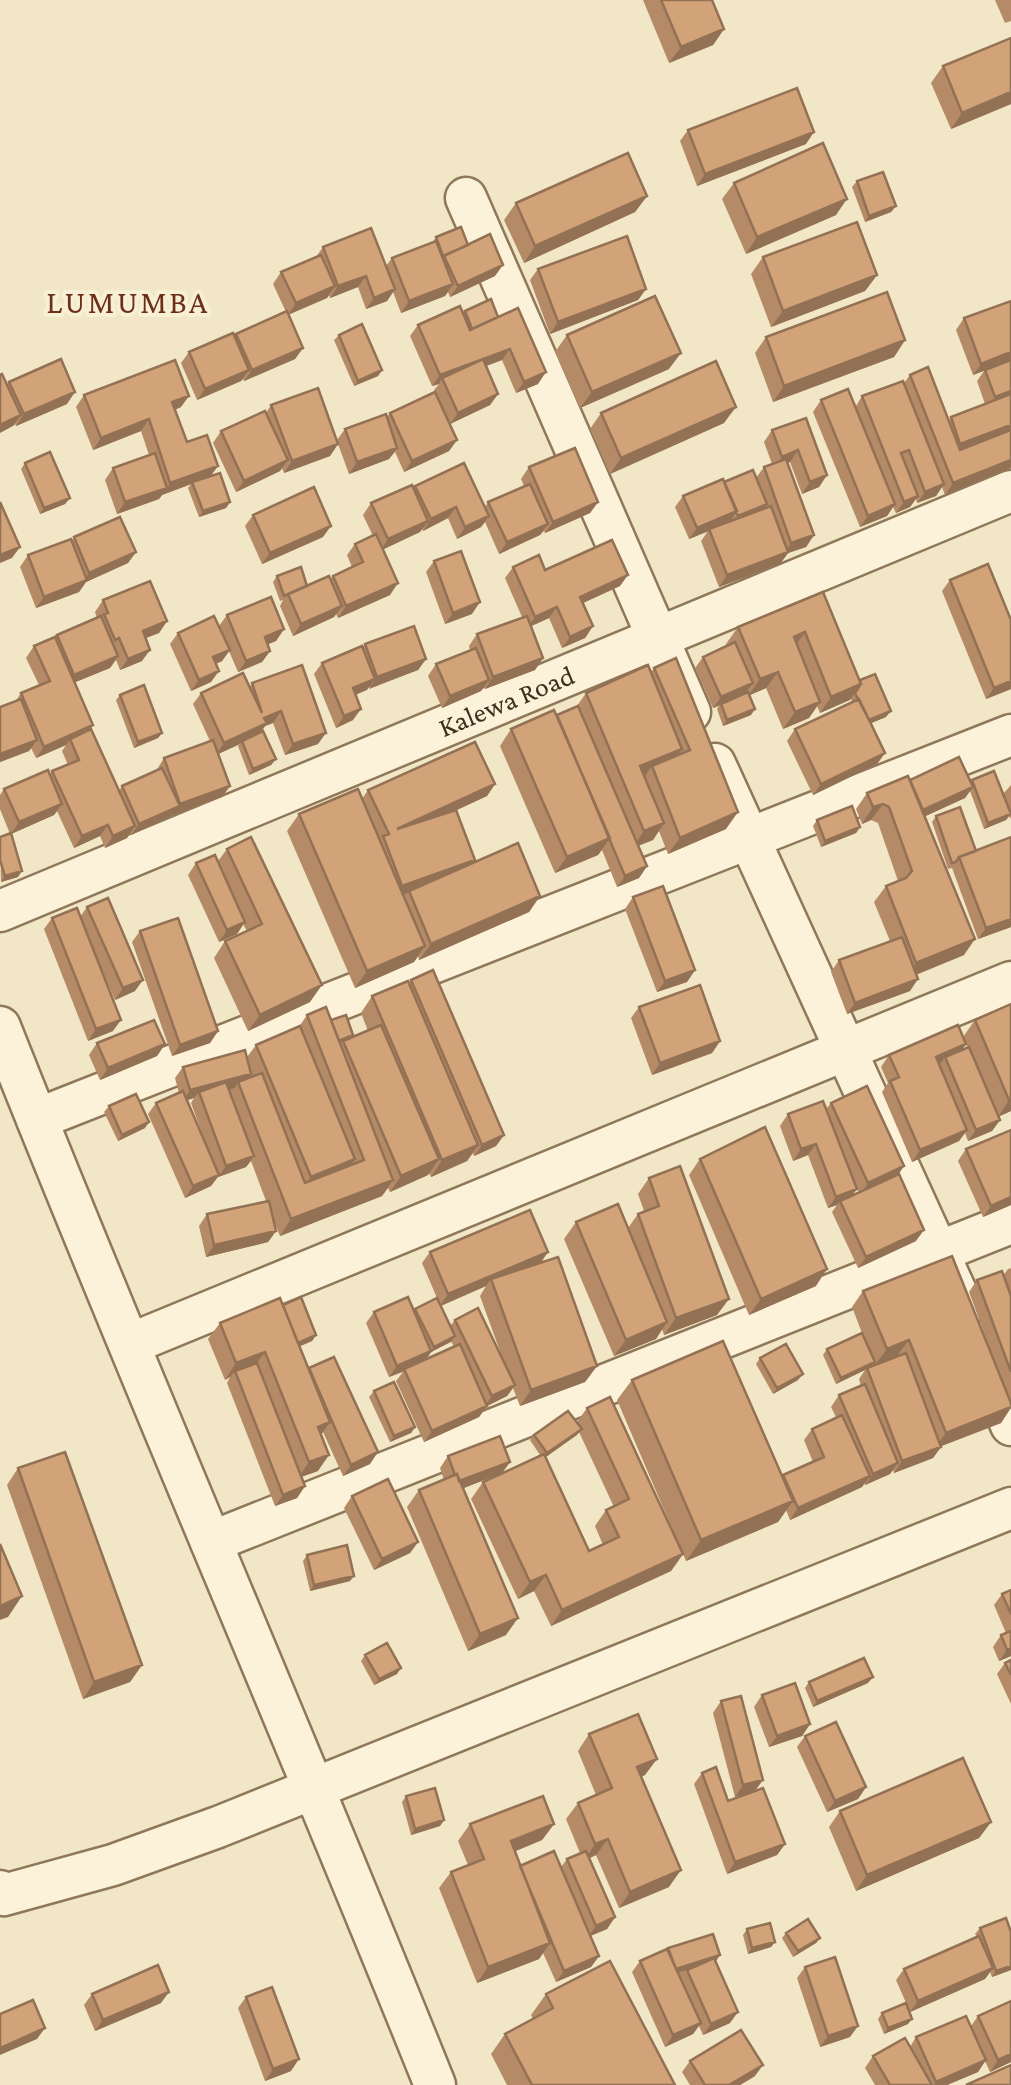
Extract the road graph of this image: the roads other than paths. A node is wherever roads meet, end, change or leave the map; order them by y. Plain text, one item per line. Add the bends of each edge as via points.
1 (466, 198) dead end
2 (1011, 491) edge
3 (655, 636) junction
4 (1011, 735) edge
5 (750, 840) junction
6 (0, 911) edge
7 (1011, 982) edge
8 (0, 1027) edge
9 (846, 1048) junction
10 (20, 1098) edge
11 (1011, 1223) edge
12 (940, 1251) junction
13 (130, 1344) junction
14 (1011, 1425) edge
15 (1011, 1508) edge
16 (211, 1542) junction
17 (316, 1787) junction
18 (1, 1894) edge
19 (435, 2085) edge

1 - 3 street
2 - 3 street, Kalewa Road
3 - 5 street
3 - 6 street, Kalewa Road
4 - 5 street
5 - 9 street
5 - 10 street
7 - 9 street
8 - 10 street
9 - 12 street
9 - 13 street
10 - 13 street
11 - 12 street
12 - 14 street
12 - 16 street
13 - 16 street
15 - 17 street
16 - 17 street
17 - 18 street via 113,1866
17 - 19 street

